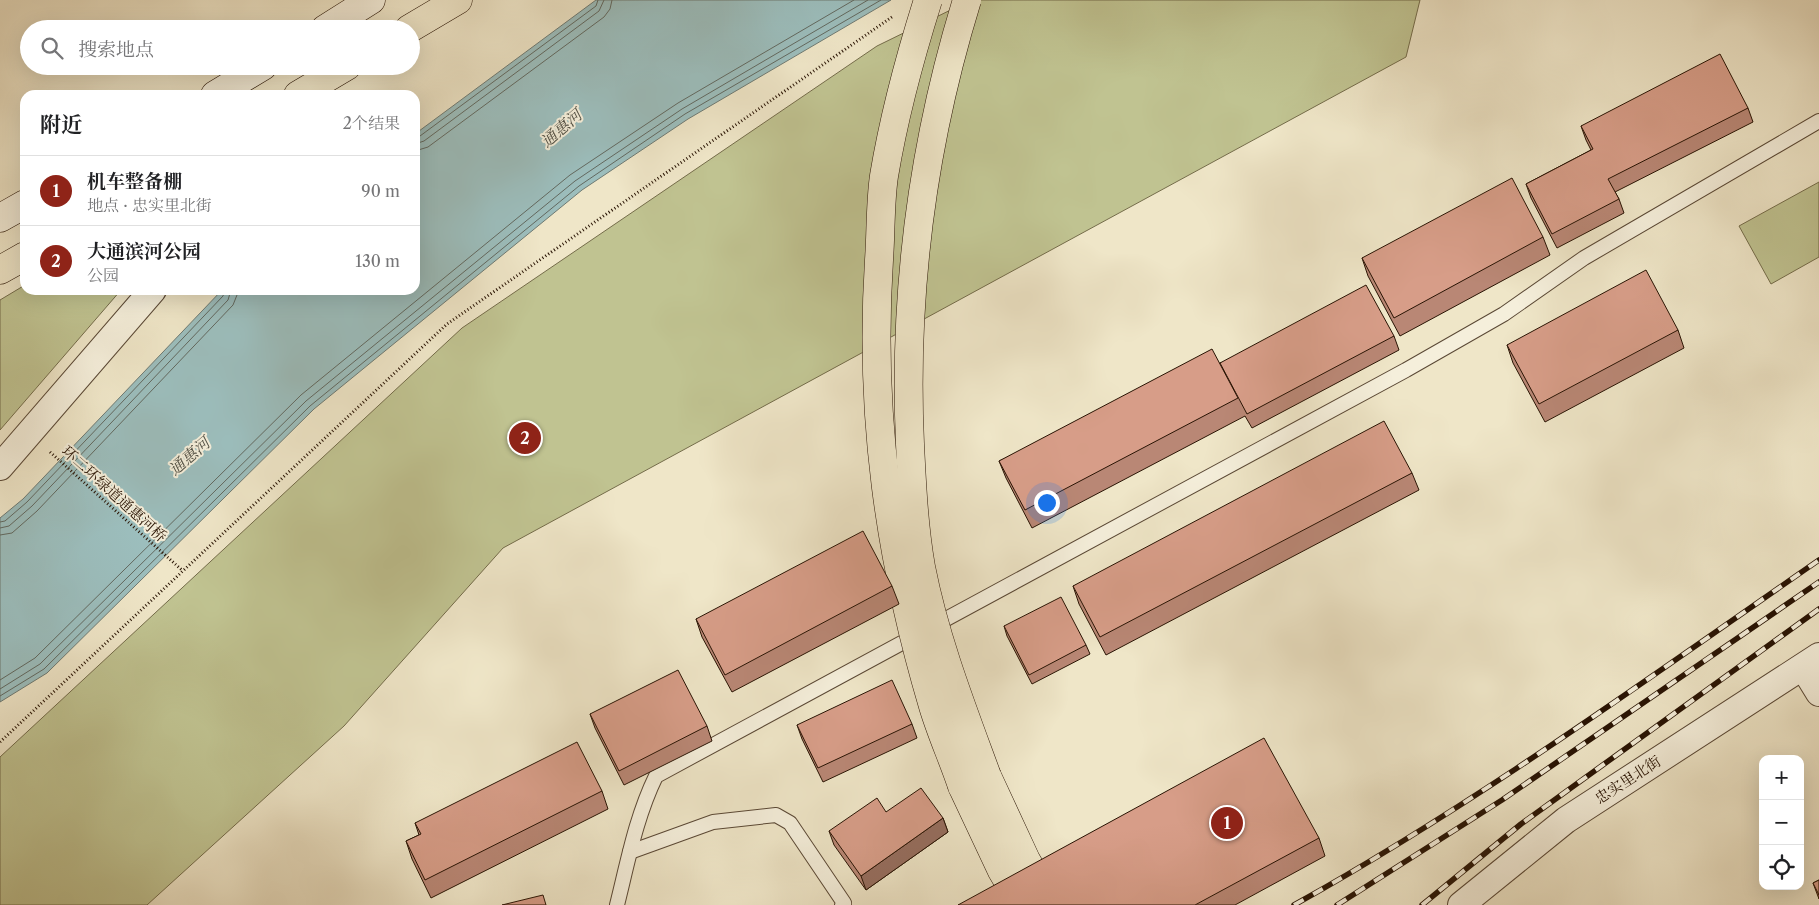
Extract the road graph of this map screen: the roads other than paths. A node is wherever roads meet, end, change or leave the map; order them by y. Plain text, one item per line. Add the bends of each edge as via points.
1 (371, 0) edge
2 (458, 0) edge
3 (928, 0) edge
4 (967, 0) edge
5 (339, 20) edge
6 (420, 22) edge
7 (248, 75) edge
8 (332, 75) edge
9 (223, 90) edge
10 (306, 90) edge
11 (1819, 121) edge
12 (20, 207) edge
13 (0, 218) edge
14 (20, 259) edge
15 (0, 270) edge
16 (149, 295) edge
17 (0, 467) edge
18 (1811, 662) edge
19 (1819, 693) edge
20 (630, 852) junction
21 (617, 905) edge
22 (842, 905) edge
23 (1022, 905) edge
24 (1052, 905) edge
25 (1461, 905) edge

1 - 5 street
2 - 6 highway
3 - 23 highway, bridge via 910,61 884,177 875,318 877,409 891,530 904,601 934,708 962,786 1002,871
4 - 24 highway, bridge via 938,111 917,219 908,380 913,499 921,567 946,667 987,776 1026,860
7 - 9 street
8 - 10 highway
11 - 20 lane via 1584,258 1504,314 1406,370 656,776 646,796
12 - 13 street
14 - 15 highway
16 - 17 street
18 - 19 street
18 - 25 street, 忠实里北街 via 1566,820
20 - 21 lane
20 - 22 lane via 713,822 776,815 790,823 844,903

